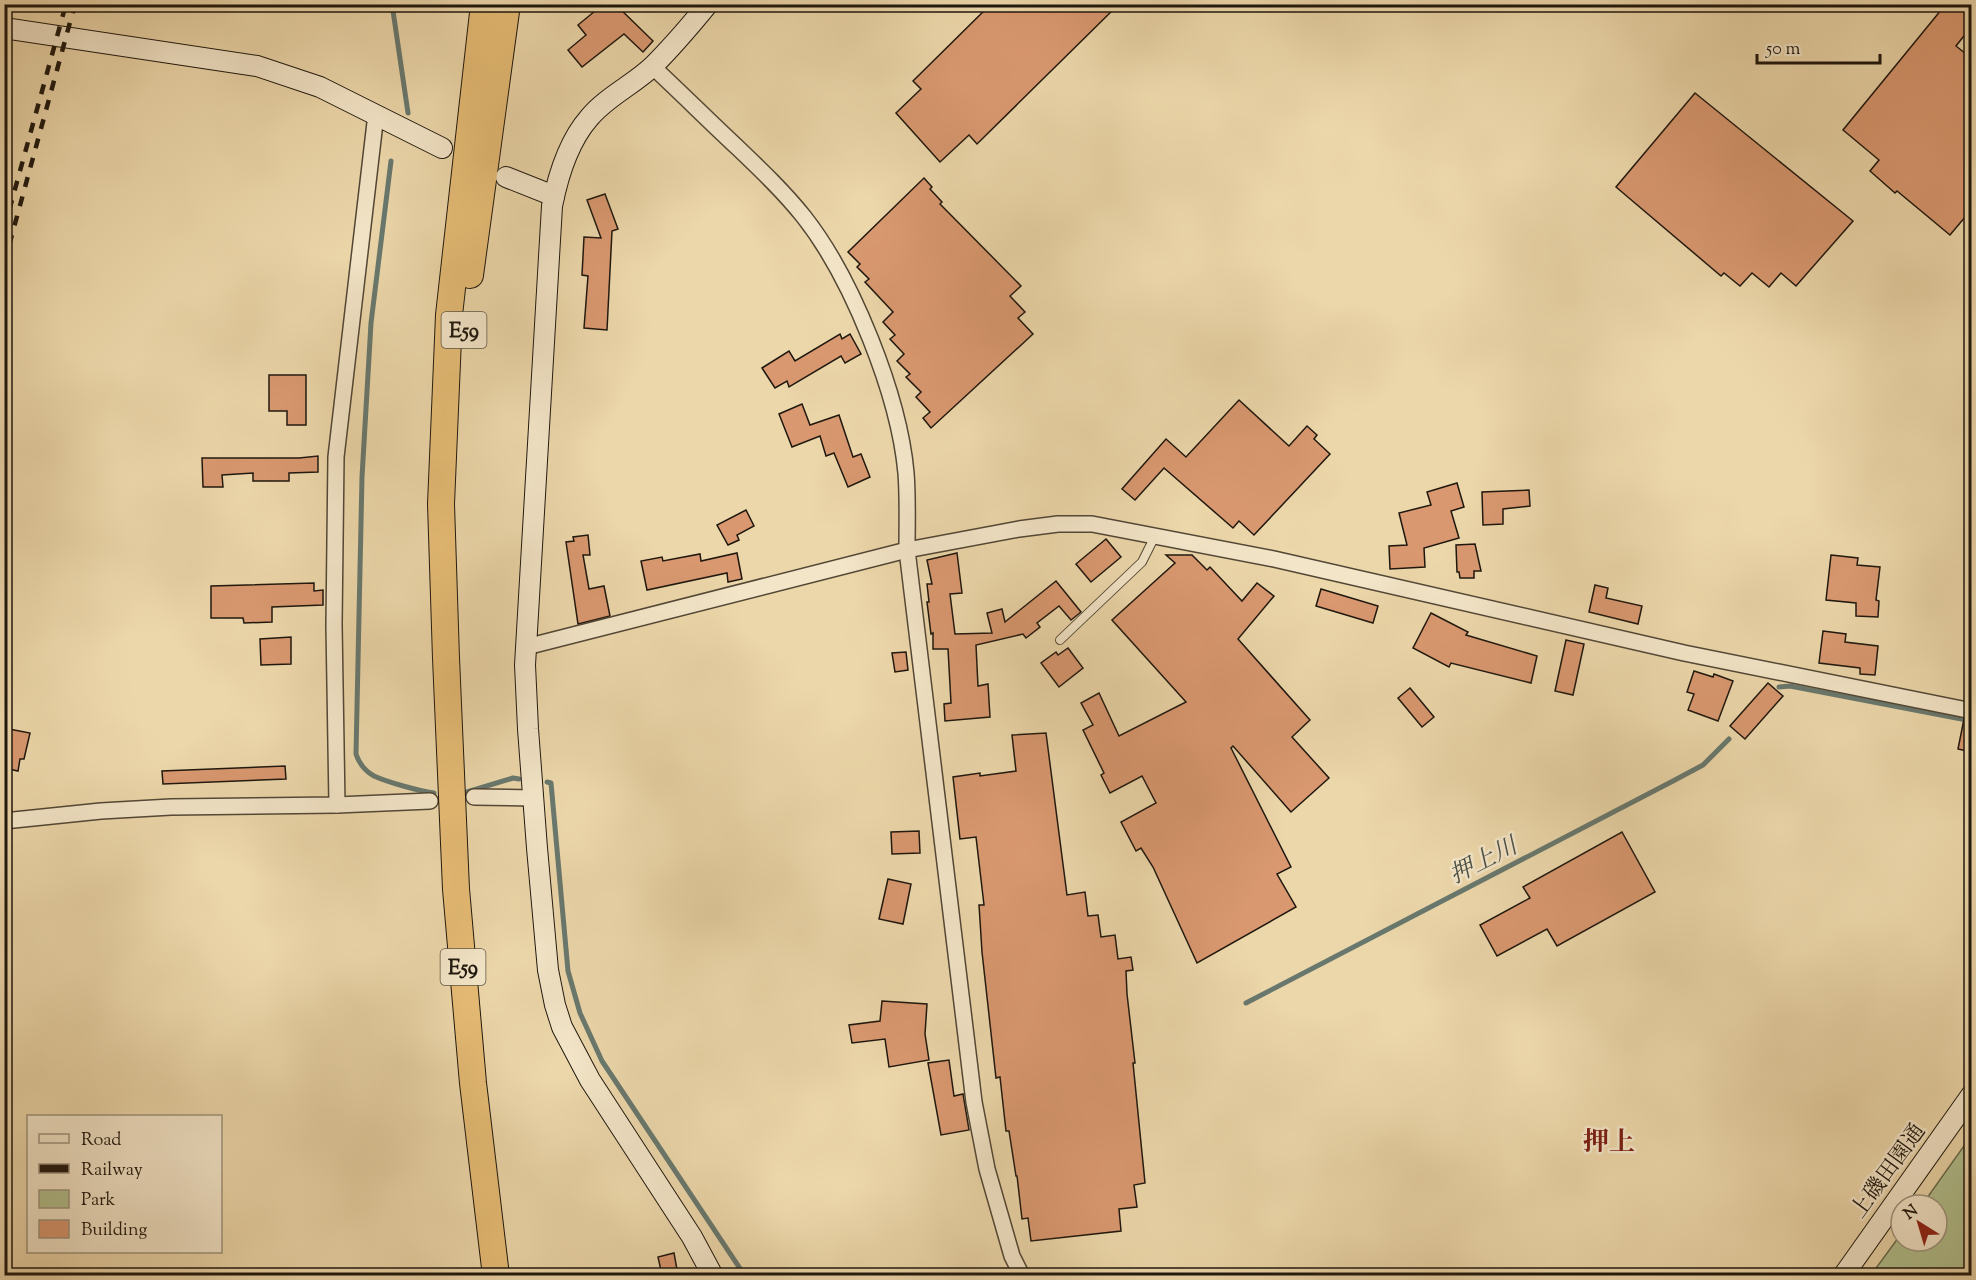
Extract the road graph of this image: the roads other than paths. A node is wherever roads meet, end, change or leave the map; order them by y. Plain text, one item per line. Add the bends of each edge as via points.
1 (484, 4) edge
2 (507, 4) edge
3 (708, 4) edge
4 (4, 28) edge
5 (652, 66) junction
6 (376, 114) junction
7 (442, 148) dead end
8 (506, 177) dead end
9 (554, 196) junction
10 (1155, 536) junction
11 (907, 550) junction
12 (1060, 640) dead end
13 (526, 647) junction
14 (446, 658) junction
15 (1971, 711) edge
16 (474, 797) dead end
17 (533, 798) junction
18 (430, 801) dead end
19 (337, 805) junction
20 (4, 821) edge
21 (1971, 1094) edge
22 (496, 1275) edge
23 (713, 1275) edge
24 (1022, 1275) edge
25 (1843, 1275) edge

1 - 14 highway, E59 via 448,315 441,504
2 - 14 highway, E59 via 465,315
3 - 5 street
4 - 6 street via 257,66 320,87
5 - 9 street via 589,117 565,159
5 - 11 street via 779,188 805,218 843,280 872,343 895,413 906,472
6 - 7 street
6 - 19 street via 336,457
8 - 9 street
9 - 13 street
10 - 11 street via 1092,524 1058,524
10 - 12 lane via 1142,562
10 - 15 street via 1274,559 1684,653
11 - 13 street
11 - 24 street via 974,1102 990,1180 1012,1256
13 - 17 street
14 - 22 highway, E59 via 456,889 473,1083
16 - 17 street
17 - 23 street via 548,970 562,1027 590,1080
18 - 19 street
19 - 20 street via 171,807
21 - 25 street, 上磯田園通

